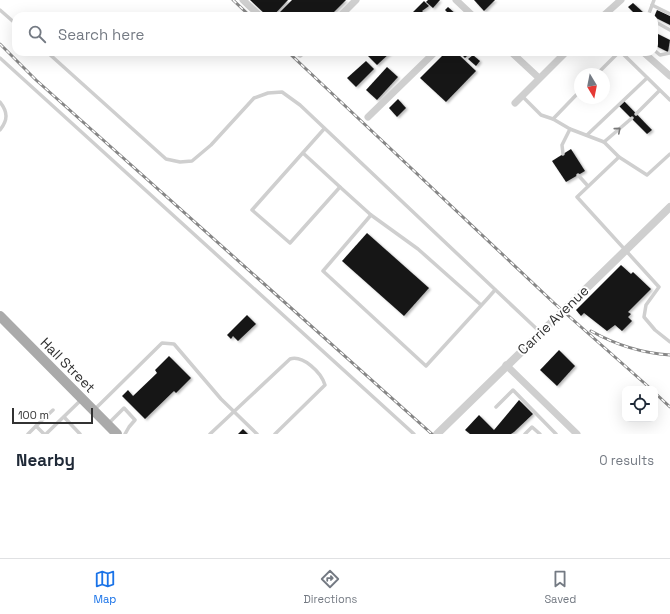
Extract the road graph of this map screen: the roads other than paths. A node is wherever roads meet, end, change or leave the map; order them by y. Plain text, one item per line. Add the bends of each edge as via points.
1 (243, 0) edge
2 (356, 0) edge
3 (456, 0) edge
4 (621, 0) edge
5 (654, 0) edge
6 (652, 5) junction
7 (0, 10) edge
8 (256, 12) edge
9 (344, 12) edge
10 (468, 12) edge
11 (608, 12) edge
12 (649, 12) edge
13 (670, 14) edge
14 (12, 20) edge
15 (658, 24) edge
16 (670, 30) edge
17 (658, 53) edge
18 (670, 54) edge
19 (51, 56) edge
20 (431, 56) edge
21 (515, 56) edge
22 (562, 56) edge
23 (616, 56) edge
24 (625, 56) edge
25 (648, 56) edge
26 (0, 58) edge
27 (603, 68) edge
28 (670, 76) edge
29 (539, 78) junction
30 (647, 78) junction
31 (659, 90) junction
32 (522, 96) junction
33 (574, 97) edge
34 (670, 100) edge
35 (0, 102) edge
36 (515, 103) dead end
37 (636, 114) dead end
38 (368, 117) dead end
39 (632, 118) dead end
40 (553, 119) junction
41 (324, 129) junction
42 (570, 129) junction
43 (0, 130) edge
44 (587, 135) junction
45 (604, 142) junction
46 (303, 153) junction
47 (563, 154) dead end
48 (670, 154) edge
49 (620, 157) junction
50 (578, 175) dead end
51 (588, 186) junction
52 (340, 187) junction
53 (670, 207) edge
54 (371, 215) junction
55 (625, 251) junction
56 (495, 290) junction
57 (481, 305) junction
58 (0, 316) edge
59 (540, 332) junction
60 (670, 342) edge
61 (506, 365) junction
62 (82, 399) junction
63 (496, 408) dead end
64 (52, 410) dead end
65 (93, 411) junction
66 (234, 412) junction
67 (64, 417) junction
68 (107, 424) junction
69 (36, 426) junction
70 (28, 434) edge
71 (45, 434) edge
72 (80, 434) edge
73 (117, 434) edge
74 (210, 434) edge
75 (256, 434) edge
76 (275, 434) edge
77 (414, 434) edge
78 (437, 434) edge
79 (525, 434) edge
80 (540, 434) edge
81 (556, 434) edge
82 (577, 434) edge

1 - 8 street
2 - 9 street
3 - 10 street
4 - 11 street
5 - 6 lane
6 - 12 lane
6 - 13 lane
7 - 14 lane
15 - 16 lane
17 - 18 lane
19 - 41 lane via 166,159 192,161 211,145 254,98 268,93 282,92 300,105
20 - 38 street
21 - 29 street
22 - 29 street
23 - 27 lane
24 - 30 lane
25 - 28 street
26 - 77 lane
29 - 32 street
30 - 31 lane
30 - 44 lane
31 - 34 lane
31 - 37 lane
32 - 36 street
32 - 40 lane via 541,115
33 - 40 lane
35 - 43 lane via 7,115 6,122
45 -> 39 lane
40 - 42 lane
41 - 46 lane
41 - 56 lane
42 - 44 lane
42 - 47 lane via 562,145
44 - 45 lane
45 - 49 lane
46 - 52 lane
46 - 52 lane via 252,210 290,243
48 - 49 lane via 647,175
49 - 51 lane
50 - 51 lane
51 - 55 lane via 577,197
52 - 54 lane
53 - 55 street, Carrie Avenue
54 - 57 lane via 418,249
54 - 57 lane via 323,271 426,366
55 - 59 street, Carrie Avenue
55 - 60 lane via 659,287 646,305 644,317
56 - 57 lane
56 - 59 lane
58 - 62 main road, Hall Street
59 - 61 street, Carrie Avenue
61 - 78 street, Carrie Avenue
61 - 82 street
62 - 65 main road, Hall Street
62 - 67 lane
63 - 81 lane via 513,390
64 - 69 lane
65 - 66 lane via 162,344 174,344
65 - 68 main road, Hall Street
66 - 74 lane
66 - 75 lane
66 - 76 lane via 290,360 302,358 323,378 325,385
67 - 71 lane
67 - 72 lane
68 - 73 main road, Hall Street
68 - 73 lane via 124,408 135,420
69 - 70 lane
69 - 71 lane
79 - 80 lane via 532,427

